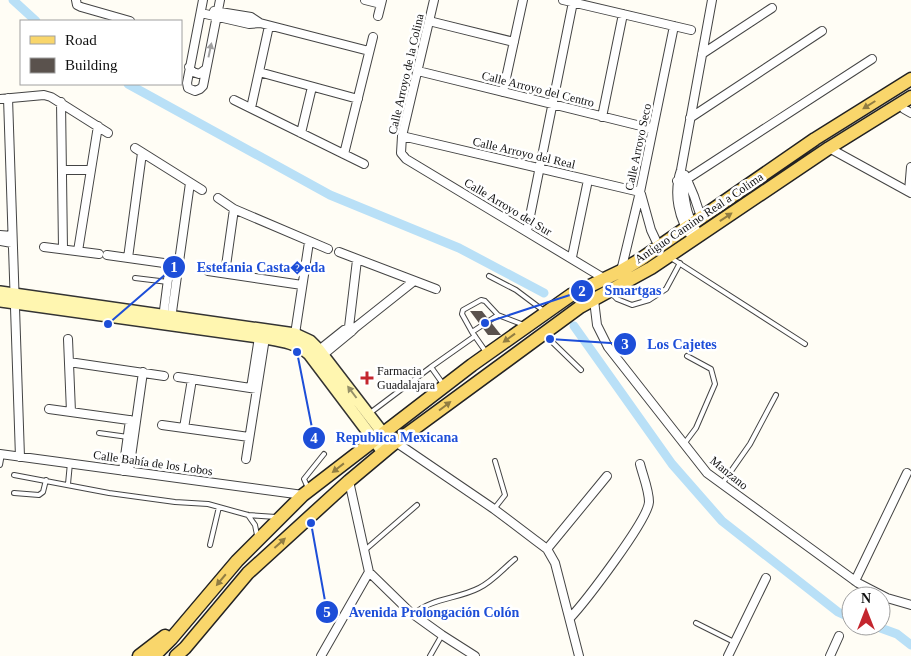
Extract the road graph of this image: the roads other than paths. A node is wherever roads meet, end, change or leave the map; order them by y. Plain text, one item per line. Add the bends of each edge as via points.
1 (76, 0) edge
2 (220, 0) edge
3 (365, 0) edge
4 (434, 0) edge
5 (523, 0) edge
6 (563, 0) edge
7 (712, 0) edge
8 (381, 2) edge
9 (573, 2) junction
10 (202, 7) edge
11 (772, 8) dead end
12 (217, 14) junction
13 (623, 14) junction
14 (378, 16) dead end
15 (103, 18) edge
16 (121, 20) edge
17 (430, 21) junction
18 (269, 26) junction
19 (674, 26) junction
20 (691, 30) dead end
21 (822, 31) dead end
22 (373, 37) dead end
23 (514, 42) junction
24 (369, 51) junction
25 (702, 54) junction
26 (872, 59) dead end
27 (189, 67) junction
28 (206, 69) junction
29 (418, 71) junction
30 (259, 72) junction
31 (911, 79) edge
32 (312, 87) junction
33 (898, 87) junction
34 (503, 92) junction
35 (4, 98) edge
36 (358, 99) junction
37 (234, 100) dead end
38 (906, 100) edge
39 (61, 102) junction
40 (553, 104) junction
41 (251, 108) junction
42 (911, 113) edge
43 (602, 116) junction
44 (690, 118) junction
45 (98, 126) junction
46 (653, 129) junction
47 (108, 133) dead end
48 (301, 133) junction
49 (402, 136) junction
50 (135, 148) dead end
51 (829, 148) junction
52 (142, 153) junction
53 (401, 153) joint
54 (344, 154) junction
55 (364, 164) dead end
56 (911, 167) edge
57 (540, 169) junction
58 (62, 170) junction
59 (91, 170) junction
60 (588, 180) junction
61 (682, 180) junction
62 (190, 182) junction
63 (202, 190) dead end
64 (640, 192) junction
65 (910, 192) edge
66 (218, 198) dead end
67 (234, 208) junction
68 (692, 223) junction
69 (527, 232) junction
70 (0, 235) edge
71 (697, 237) junction
72 (12, 239) junction
73 (0, 241) edge
74 (309, 242) junction
75 (44, 246) dead end
76 (659, 247) junction
77 (64, 249) junction
78 (328, 249) dead end
79 (78, 251) junction
80 (339, 252) dead end
81 (98, 254) dead end
82 (107, 256) dead end
83 (572, 257) junction
84 (128, 258) junction
85 (357, 260) junction
86 (674, 260) junction
87 (174, 265) junction
88 (208, 271) dead end
89 (620, 271) junction
90 (225, 273) junction
91 (489, 276) dead end
92 (135, 278) dead end
93 (605, 278) junction
94 (414, 281) junction
95 (168, 282) junction
96 (302, 285) junction
97 (436, 289) dead end
98 (609, 291) junction
99 (0, 292) edge
100 (15, 298) junction
101 (594, 300) junction
102 (0, 301) edge
103 (546, 312) junction
104 (498, 316) junction
105 (166, 321) junction
106 (526, 326) junction
107 (352, 329) junction
108 (543, 333) junction
109 (293, 334) junction
110 (473, 334) junction
111 (262, 338) junction
112 (68, 339) dead end
113 (805, 344) dead end
114 (321, 352) junction
115 (487, 354) junction
116 (687, 356) dead end
117 (69, 362) junction
118 (431, 366) junction
119 (582, 370) dead end
120 (143, 372) junction
121 (164, 376) dead end
122 (178, 377) dead end
123 (192, 379) junction
124 (445, 386) junction
125 (254, 389) junction
126 (776, 394) dead end
127 (49, 409) dead end
128 (71, 412) junction
129 (368, 414) junction
130 (133, 421) junction
131 (162, 425) dead end
132 (184, 428) junction
133 (99, 433) dead end
134 (128, 437) junction
135 (250, 437) junction
136 (379, 437) junction
137 (684, 444) junction
138 (390, 447) junction
139 (1, 454) edge
140 (324, 454) dead end
141 (20, 457) junction
142 (246, 459) dead end
143 (496, 461) dead end
144 (70, 464) junction
145 (640, 464) dead end
146 (0, 465) edge
147 (126, 471) junction
148 (906, 473) dead end
149 (14, 475) dead end
150 (608, 476) dead end
151 (46, 480) junction
152 (349, 480) junction
153 (68, 484) junction
154 (722, 484) junction
155 (14, 493) dead end
156 (306, 493) junction
157 (417, 505) dead end
158 (219, 507) junction
159 (494, 509) junction
160 (248, 515) junction
161 (281, 517) junction
162 (258, 540) junction
163 (210, 545) dead end
164 (547, 549) junction
165 (364, 550) junction
166 (515, 559) dead end
167 (369, 572) junction
168 (766, 578) dead end
169 (855, 581) junction
170 (911, 605) edge
171 (414, 614) junction
172 (570, 618) junction
173 (696, 623) dead end
174 (180, 628) junction
175 (442, 635) junction
176 (839, 636) dead end
177 (735, 642) junction
178 (139, 656) edge
179 (154, 656) edge
180 (176, 656) edge
181 (321, 656) edge
182 (430, 656) edge
183 (475, 656) edge
184 (579, 656) edge
185 (728, 656) edge
186 (830, 656) edge

1 - 15 street via 77,5
2 - 12 street
3 - 8 street
4 - 17 street, Calle Arroyo de la Colina
5 - 23 street
6 - 9 street
7 - 25 street
8 - 14 street
9 - 13 street
9 - 40 street
10 - 12 street
10 - 27 street
11 - 25 street
12 - 18 street via 251,17
28 -> 12 street
13 - 19 street
13 - 43 street
15 - 16 street
17 - 23 street
17 - 29 street, Calle Arroyo de la Colina
18 - 24 street
18 - 30 street
19 - 20 street
19 - 46 street, Calle Arroyo Seco
21 - 44 street
22 - 24 street
23 - 34 street
24 - 36 street
25 - 44 street
26 - 61 street
27 - 28 street via 199,74
27 - 28 street via 187,86 195,91 203,86
29 - 34 street, Calle Arroyo del Centro
29 - 49 street, Calle Arroyo de la Colina
30 - 32 street
30 - 41 street
31 - 33 main road, Antiguo Camino Real a Colima
32 - 36 street
32 - 48 street
33 - 38 main road via 898,97
33 -> 68 main road, Antiguo Camino Real a Colima via 814,139
34 - 40 street, Calle Arroyo del Centro
35 - 39 street via 44,95
35 - 72 street
36 - 54 street
37 - 41 street
38 - 42 street via 904,109
38 - 51 main road, Antiguo Camino Real a Colima
39 - 45 street
39 - 58 street
40 - 43 street, Calle Arroyo del Centro
40 - 57 street
41 - 48 street
43 - 46 street, Calle Arroyo del Centro
44 - 61 street
45 - 47 street
45 - 59 street
46 - 64 street, Calle Arroyo Seco
48 - 54 street
49 - 53 street, Calle Arroyo de la Colina
49 - 57 street, Calle Arroyo del Real
50 - 52 street
51 - 65 street
71 -> 51 main road, Antiguo Camino Real a Colima
52 - 62 street
52 - 84 street
53 - 69 street, Calle Arroyo del Sur
54 - 55 street
56 - 65 street
57 - 60 street, Calle Arroyo del Real
57 - 69 street
58 - 59 street
58 - 77 street
59 - 79 street
60 - 64 street, Calle Arroyo del Real
60 - 83 street
61 - 68 street
61 - 68 street via 683,208
62 - 63 street
62 - 87 street
64 - 76 street via 650,230
64 - 89 street, Calle Arroyo Seco
66 - 67 street
67 - 74 street
67 - 90 street
68 - 71 street
68 - 76 main road, Antiguo Camino Real a Colima
69 - 83 street, Calle Arroyo del Sur
70 - 72 street
71 - 86 main road, Antiguo Camino Real a Colima
72 - 73 street
72 - 100 street
74 - 78 street
74 - 96 street
75 - 77 street
76 - 89 main road, Antiguo Camino Real a Colima
77 - 79 street
79 - 81 street
80 - 85 street
82 - 84 street
83 - 93 street, Calle Arroyo del Sur
84 - 87 street
85 - 94 street
85 - 107 street
86 - 98 main road, Antiguo Camino Real a Colima via 651,268
86 - 98 lane via 666,289 649,300 632,305 617,299
86 - 113 lane
87 - 95 street
87 - 105 street
88 - 90 street
89 - 93 main road, Antiguo Camino Real a Colima
90 - 96 street
91 - 103 lane via 516,290
92 - 95 lane
93 - 103 main road, Antiguo Camino Real a Colima
94 - 97 street
94 - 107 street
95 - 105 street
96 - 109 street
98 - 101 main road, Antiguo Camino Real a Colima
99 - 100 street
100 - 102 street
100 - 105 street
100 - 141 street
101 - 108 main road, Antiguo Camino Real a Colima
101 - 137 street, Manzano via 597,324 608,348
103 - 106 main road, Antiguo Camino Real a Colima
104 - 106 lane
104 - 110 lane
104 - 110 lane via 481,300 464,310 462,314
105 - 109 street
105 - 111 street
106 -> 115 main road, Antiguo Camino Real a Colima
107 - 114 street
108 - 119 lane
138 -> 108 main road, Antiguo Camino Real a Colima
109 - 114 street via 310,341
110 - 115 lane
110 - 118 lane
111 - 125 street
111 - 136 street via 303,348
112 - 117 street
129 -> 114 street
115 - 124 main road, Antiguo Camino Real a Colima
116 - 137 lane via 711,369 715,384 696,428
117 - 120 street
117 - 128 street
118 - 124 lane
118 - 129 lane
120 - 121 street
120 - 130 street
122 - 123 street
123 - 125 street
123 - 132 street
124 - 136 main road, Antiguo Camino Real a Colima
125 - 135 street
126 - 154 lane via 750,444
127 - 128 street
128 - 130 street
129 - 136 street
130 - 134 street
130 - 147 street
131 - 132 street
132 - 135 street
133 - 134 lane
134 - 147 street
135 - 142 street
136 - 138 street
136 -> 156 main road, Antiguo Camino Real a Colima
137 - 154 street, Manzano via 707,473
138 - 152 main road, Antiguo Camino Real a Colima
138 - 159 street
139 - 141 street, Calle Bahía de los Lobos
139 - 146 lane
140 - 156 lane via 304,479
141 - 144 street, Calle Bahía de los Lobos
143 - 159 lane via 505,495
144 - 147 street, Calle Bahía de los Lobos
144 - 153 lane
145 - 172 street via 649,500 647,510 632,536
147 - 156 street, Calle Bahía de los Lobos
148 - 169 street
149 - 151 lane
150 - 164 street
151 - 153 lane
151 - 155 lane via 43,492 39,494
152 - 165 street
180 -> 152 main road, Antiguo Camino Real a Colima via 248,573
153 - 158 lane via 109,493
154 - 169 street, Manzano
156 - 161 main road, Antiguo Camino Real a Colima
157 - 165 lane
158 - 160 lane
158 - 163 lane
159 - 164 street
160 - 161 lane
160 - 162 lane via 255,525
161 - 162 main road, Antiguo Camino Real a Colima
162 -> 174 main road, Antiguo Camino Real a Colima
164 - 172 street via 555,563
165 - 167 street
166 - 171 lane via 481,588 432,603
167 - 171 street
167 - 181 street
168 - 177 street
169 - 170 street, Manzano via 887,598
171 - 175 street
172 - 184 street
173 - 177 lane
174 - 178 main road
174 - 179 main road, Antiguo Camino Real a Colima
175 - 182 lane
175 - 183 street
176 - 186 street
177 - 185 street

